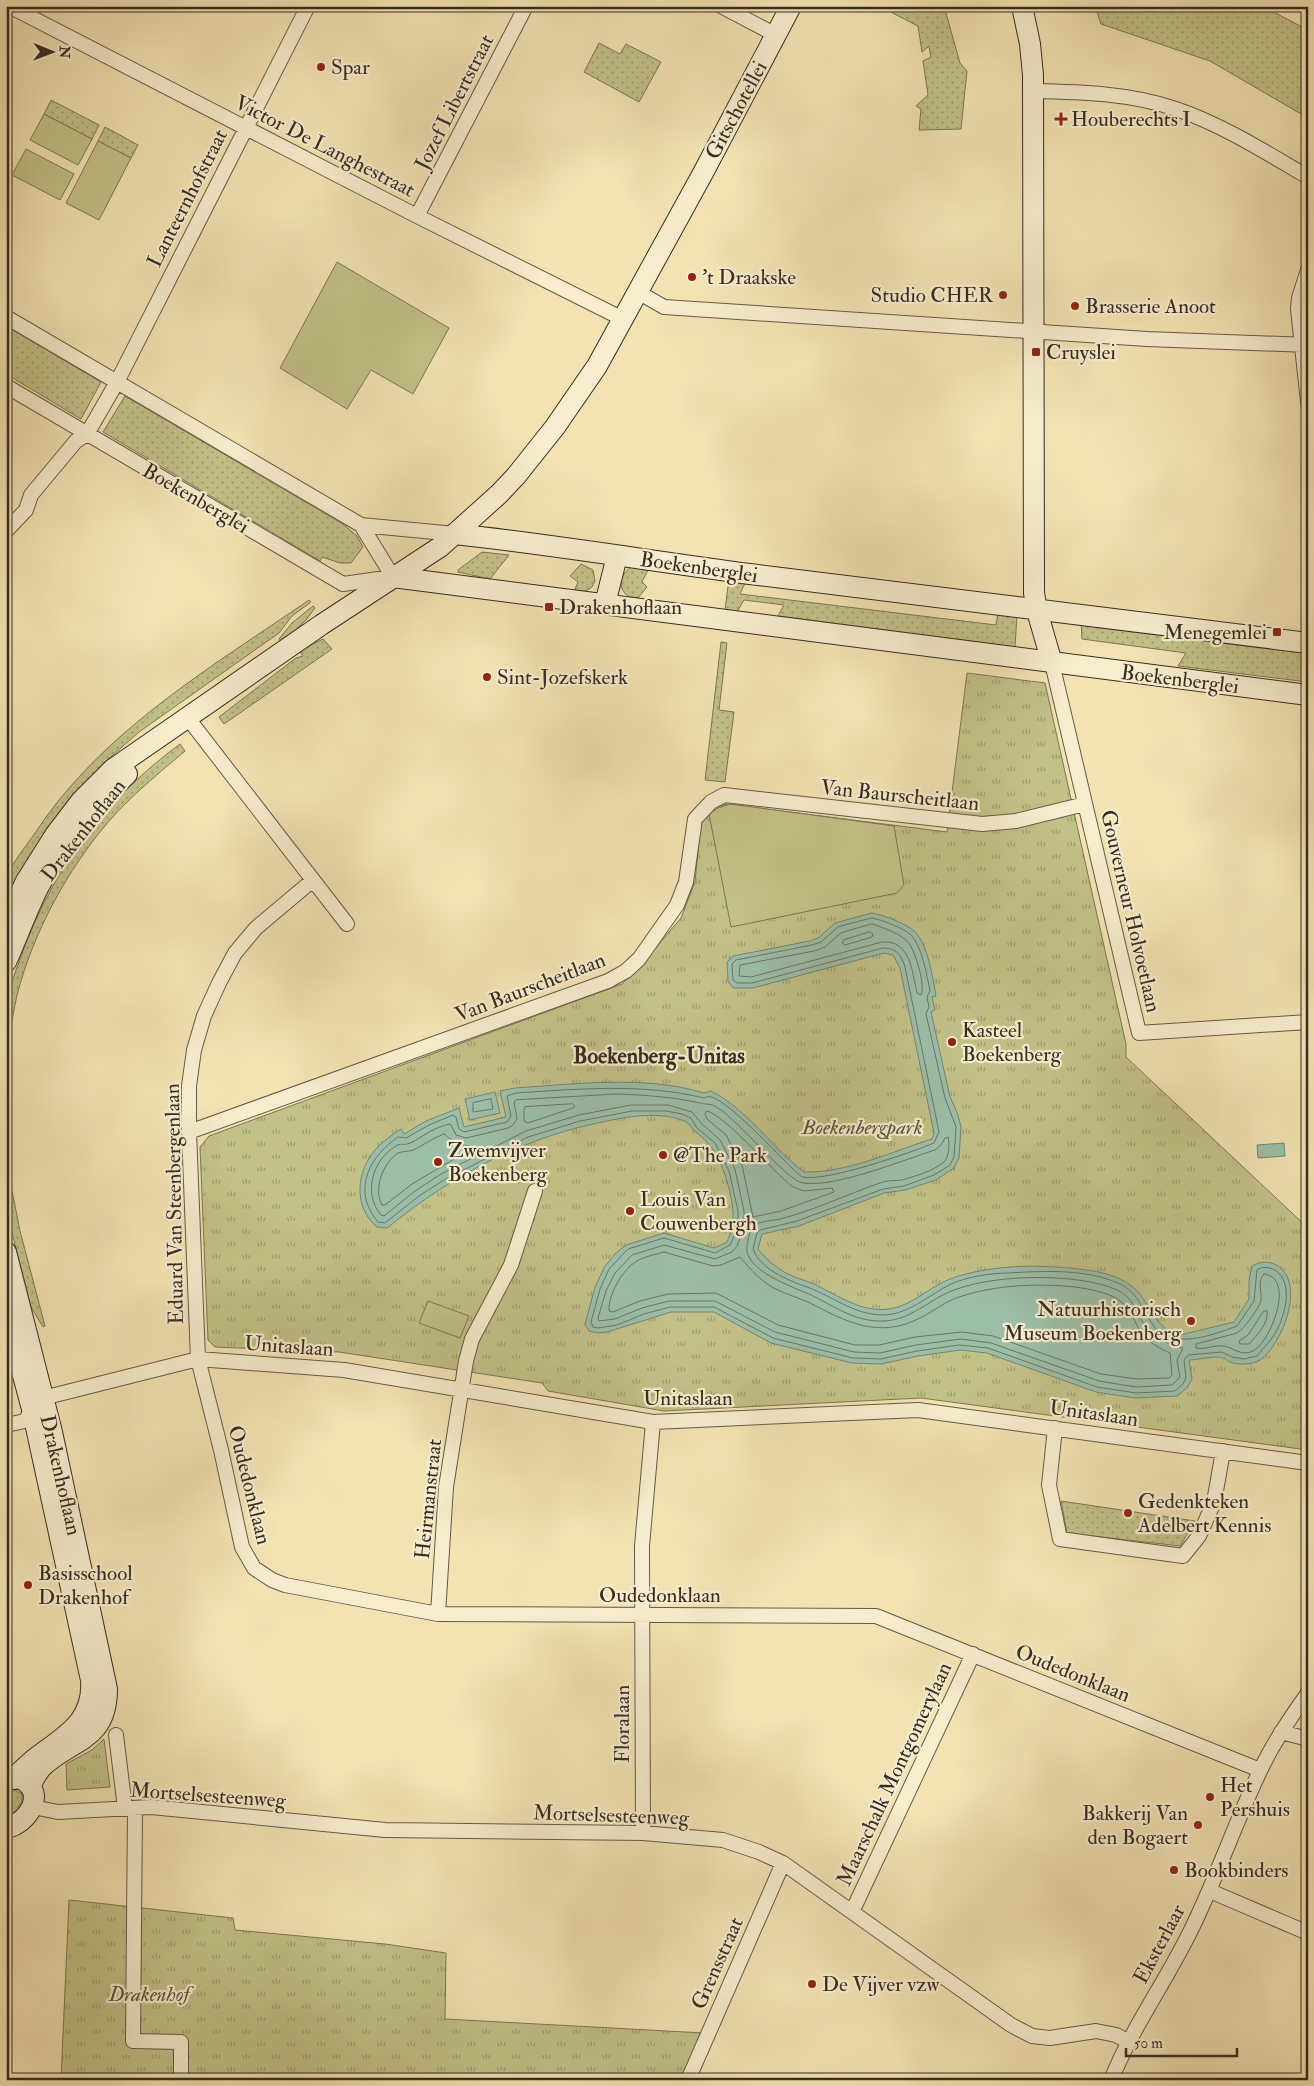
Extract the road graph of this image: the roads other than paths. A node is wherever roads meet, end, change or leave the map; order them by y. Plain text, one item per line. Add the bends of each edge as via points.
1 (9, 6) edge
2 (308, 6) edge
3 (526, 6) edge
4 (722, 6) edge
5 (791, 6) edge
6 (1022, 6) edge
7 (776, 35) junction
8 (1032, 92) junction
9 (246, 127) junction
10 (1308, 177) edge
11 (681, 213) joint
12 (418, 216) junction
13 (1308, 270) edge
14 (638, 292) junction
15 (6, 317) edge
16 (623, 319) junction
17 (1034, 331) junction
18 (1304, 345) edge
19 (116, 382) junction
20 (6, 386) edge
21 (1308, 402) edge
22 (87, 434) junction
23 (361, 525) junction
24 (6, 531) edge
25 (455, 534) junction
26 (617, 556) junction
27 (393, 577) junction
28 (605, 604) junction
29 (1037, 611) junction
30 (1308, 643) edge
31 (1052, 663) junction
32 (1308, 695) edge
33 (187, 717) junction
34 (1085, 804) junction
35 (313, 880) junction
36 (347, 924) dead end
37 (6, 925) edge
38 (6, 962) edge
39 (1308, 1022) edge
40 (189, 1132) junction
41 (535, 1190) dead end
42 (6, 1252) edge
43 (6, 1312) edge
44 (198, 1359) junction
45 (461, 1389) junction
46 (38, 1404) junction
47 (654, 1422) junction
48 (6, 1425) edge
49 (1055, 1428) junction
50 (1223, 1451) junction
51 (1308, 1463) edge
52 (438, 1614) junction
53 (642, 1615) junction
54 (973, 1654) junction
55 (1308, 1693) edge
56 (1281, 1732) junction
57 (116, 1735) dead end
58 (1308, 1739) edge
59 (1260, 1770) junction
60 (17, 1782) edge
61 (33, 1806) junction
62 (130, 1808) junction
63 (6, 1828) edge
64 (643, 1833) junction
65 (783, 1863) junction
66 (1210, 1891) junction
67 (852, 1912) junction
68 (1308, 1933) edge
69 (1129, 2042) junction
70 (180, 2080) edge
71 (688, 2080) edge
72 (1111, 2080) edge

1 - 9 street, Victor De Langhestraat
2 - 9 street, Lanteernhofstraat
3 - 12 street, Jozef Libertstraat
4 - 7 street
5 - 7 street, Gitschotellei
6 - 8 street via 1031,54
7 - 11 street, Gitschotellei
8 - 10 street via 1105,94 1175,109 1208,122
8 - 17 street
9 - 12 street, Victor De Langhestraat
9 - 19 street, Lanteernhofstraat
11 - 14 street, Drakenhoflaan
12 - 16 street, Victor De Langhestraat
13 - 18 street via 1298,309
14 - 16 street, Drakenhoflaan
14 - 17 street via 664,307
15 - 19 street, Boekenberglei
16 - 25 street, Drakenhoflaan via 597,366 555,427 516,476
17 - 18 street
17 - 29 street via 1034,593
18 - 21 street
19 - 22 street, Lanteernhofstraat
19 - 23 street, Boekenberglei
20 - 22 street, Boekenberglei
22 - 24 street, Lanteernhofstraat via 76,441 31,495 26,510
22 - 27 street, Boekenberglei via 343,584
23 - 25 street, Boekenberglei
23 - 27 street, Boekenberglei
25 - 26 street, Boekenberglei
25 - 27 street, Drakenhoflaan
26 - 28 street
26 - 29 street, Boekenberglei
27 - 28 street, Boekenberglei
27 - 33 street, Drakenhoflaan
28 - 31 street, Boekenberglei
29 - 30 street, Boekenberglei
29 - 31 street
31 - 32 street, Boekenberglei
31 - 34 street, Gouverneur Holvoetlaan
33 - 35 street
33 - 37 street, Drakenhoflaan via 113,769 81,801 26,882
33 - 38 street, Drakenhoflaan via 122,778 64,848 38,888
34 - 39 street, Gouverneur Holvoetlaan via 1139,1033
34 - 40 street, Van Baurscheitlaan via 1016,821 982,824 724,795 711,802 695,819 682,895 639,959 626,971 608,981
35 - 36 street
35 - 40 street, Eduard Van Steenbergenlaan via 256,928 235,953 219,983 204,1016 194,1050 189,1086
40 - 44 street, Eduard Van Steenbergenlaan
41 - 45 street, Heirmanstraat via 511,1265 472,1339
42 - 46 street, Drakenhoflaan
43 - 46 street, Drakenhoflaan
44 - 45 street, Unitaslaan via 344,1370
44 - 46 street, Unitaslaan
44 - 52 street, Oudedonklaan via 242,1547 254,1568 285,1585
45 - 47 street, Unitaslaan
45 - 52 street, Heirmanstraat via 446,1487
46 - 48 street via 25,1421
46 - 60 street, Drakenhoflaan via 106,1679 107,1700 101,1720 88,1736
47 - 49 street, Unitaslaan via 918,1410
47 - 53 street, Floralaan via 642,1546
49 - 50 street, Unitaslaan
49 - 50 street via 1049,1485 1060,1539 1174,1555 1183,1556 1199,1536 1214,1502
50 - 51 street, Unitaslaan
52 - 53 street, Oudedonklaan
53 - 54 street, Oudedonklaan via 876,1616
53 - 64 street, Floralaan
54 - 59 street, Oudedonklaan
54 - 67 street, Maarschalk Montgomerylaan
55 - 56 street, Eksterlaar
56 - 58 street
56 - 59 street, Eksterlaar
57 - 62 street
59 - 66 street, Eksterlaar
60 - 61 street via 34,1795
61 - 62 street, Mortselsesteenweg via 58,1812
61 - 63 street via 22,1822
62 - 64 street, Mortselsesteenweg via 151,1807 385,1830
62 - 70 street via 132,2040 181,2042
64 - 65 street, Mortselsesteenweg via 723,1840
65 - 67 street, Mortselsesteenweg
65 - 71 street, Grensstraat
66 - 68 street
66 - 69 street, Eksterlaar via 1175,1964
67 - 69 street, Mortselsesteenweg via 1011,2025 1032,2036 1050,2038 1096,2031
69 - 72 street, Eksterlaar

